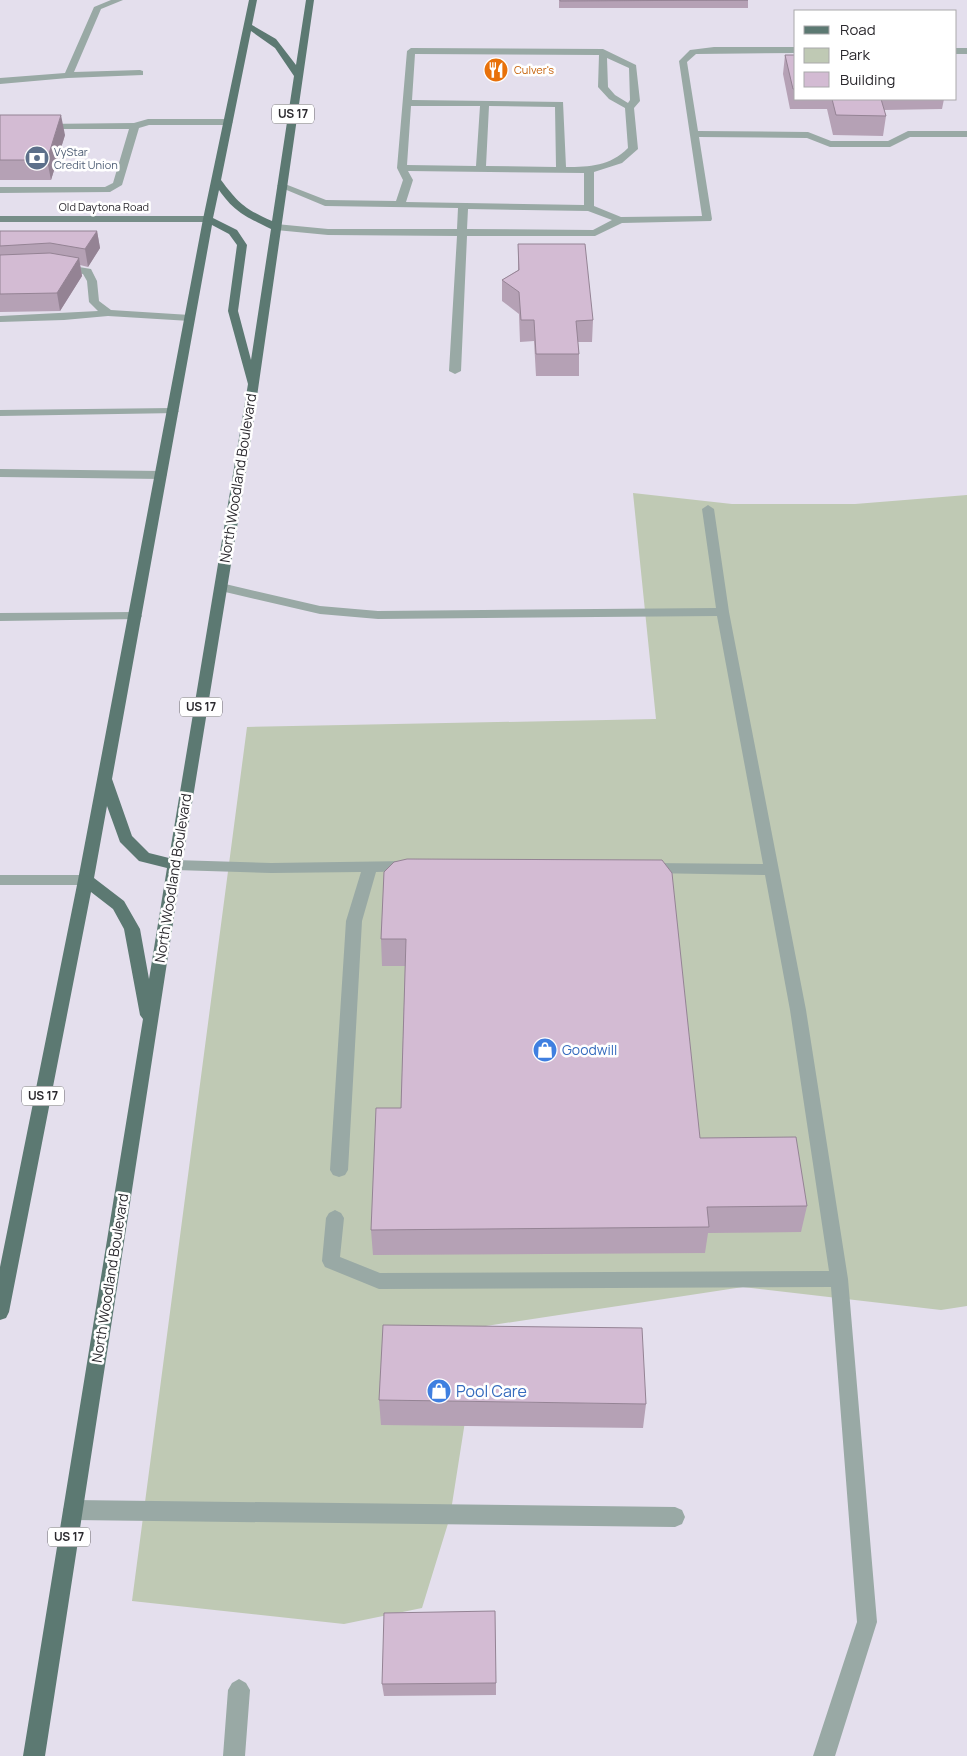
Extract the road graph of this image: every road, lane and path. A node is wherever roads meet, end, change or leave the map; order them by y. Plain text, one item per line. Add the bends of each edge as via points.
1 (119, 0) edge
2 (252, 0) edge
3 (310, 0) edge
4 (247, 26) junction
5 (794, 50) edge
6 (603, 52) junction
7 (140, 73) dead end
8 (68, 75) junction
9 (299, 77) junction
10 (0, 81) edge
11 (407, 103) junction
12 (485, 103) junction
13 (629, 107) junction
14 (228, 122) junction
15 (38, 126) edge
16 (135, 126) junction
17 (694, 134) junction
18 (967, 134) edge
19 (402, 168) junction
20 (481, 169) junction
21 (561, 170) junction
22 (589, 170) junction
23 (216, 180) junction
24 (282, 186) junction
25 (0, 190) edge
26 (400, 204) junction
27 (463, 206) junction
28 (589, 208) junction
29 (0, 219) edge
30 (208, 219) junction
31 (620, 220) junction
32 (276, 227) junction
33 (462, 232) junction
34 (53, 266) edge
35 (108, 313) junction
36 (0, 318) edge
37 (190, 318) junction
38 (455, 371) dead end
39 (253, 387) junction
40 (173, 412) junction
41 (0, 413) edge
42 (0, 473) edge
43 (161, 475) junction
44 (708, 509) dead end
45 (221, 587) junction
46 (723, 612) junction
47 (135, 616) junction
48 (0, 617) edge
49 (105, 778) junction
50 (174, 865) junction
51 (370, 866) junction
52 (428, 866) edge
53 (636, 868) edge
54 (772, 870) junction
55 (0, 880) edge
56 (86, 880) junction
57 (150, 1026) junction
58 (339, 1170) dead end
59 (335, 1218) dead end
60 (839, 1279) junction
61 (0, 1312) edge
62 (73, 1510) junction
63 (675, 1517) dead end
64 (240, 1690) dead end
65 (34, 1756) edge
66 (234, 1756) edge
67 (824, 1756) edge

1 - 8 lane via 98,7
2 - 4 main road, US 17
3 - 9 main road, North Woodland Boulevard / US 17
4 - 9 main road via 278,44
4 - 14 main road, US 17
5 - 17 lane via 714,50 694,52 683,61
6 - 11 lane via 410,51
6 - 13 lane via 603,87
6 - 13 lane via 633,67 635,101
7 - 8 lane
8 - 10 lane
9 - 24 main road, North Woodland Boulevard / US 17
11 - 12 lane
11 - 19 lane
12 - 20 lane
12 - 21 lane via 560,104
13 - 22 lane via 633,149 624,159 609,167
14 - 16 lane via 148,122
14 - 23 main road, US 17
15 - 16 lane
16 - 25 lane via 117,185 108,190
17 - 18 lane via 808,135 830,144 890,144 908,134
17 - 31 lane via 707,219
19 - 20 lane
19 - 26 lane via 408,180
20 - 21 lane
21 - 22 lane
22 - 28 lane
23 - 30 main road, US 17
23 - 32 main road via 234,204
24 - 26 lane via 325,203
24 - 32 main road, North Woodland Boulevard / US 17
26 - 27 lane
27 - 28 lane
27 - 33 lane
28 - 31 lane
29 - 30 street, Old Daytona Road
30 - 37 main road, US 17
30 - 39 main road via 234,232 242,245 233,311
31 - 33 lane via 595,233
32 - 33 lane via 328,232
32 - 39 main road, North Woodland Boulevard / US 17
33 - 38 lane
34 - 35 lane via 87,271 92,281 94,302
35 - 36 lane via 64,318
35 - 37 lane
37 - 40 main road, US 17
39 - 45 main road, North Woodland Boulevard / US 17
40 - 41 lane
40 - 43 main road, US 17
42 - 43 lane
43 - 47 main road, US 17
44 - 46 lane
45 - 46 lane via 320,610 388,616
45 - 50 main road, North Woodland Boulevard / US 17
46 - 54 lane
47 - 48 lane
47 - 49 main road, US 17
49 - 50 main road via 125,838 144,857
49 - 56 main road, US 17
50 - 51 lane
50 - 57 main road, North Woodland Boulevard / US 17
51 - 52 lane
51 - 58 lane via 354,921
53 - 54 lane
54 - 60 lane via 798,1010
55 - 56 lane
56 - 57 main road via 118,905 132,928
56 - 61 main road, US 17
57 - 62 main road, North Woodland Boulevard / US 17
59 - 60 lane via 331,1261 380,1281
60 - 67 lane via 867,1622
62 - 63 lane
62 - 65 main road, North Woodland Boulevard / US 17
64 - 66 lane

